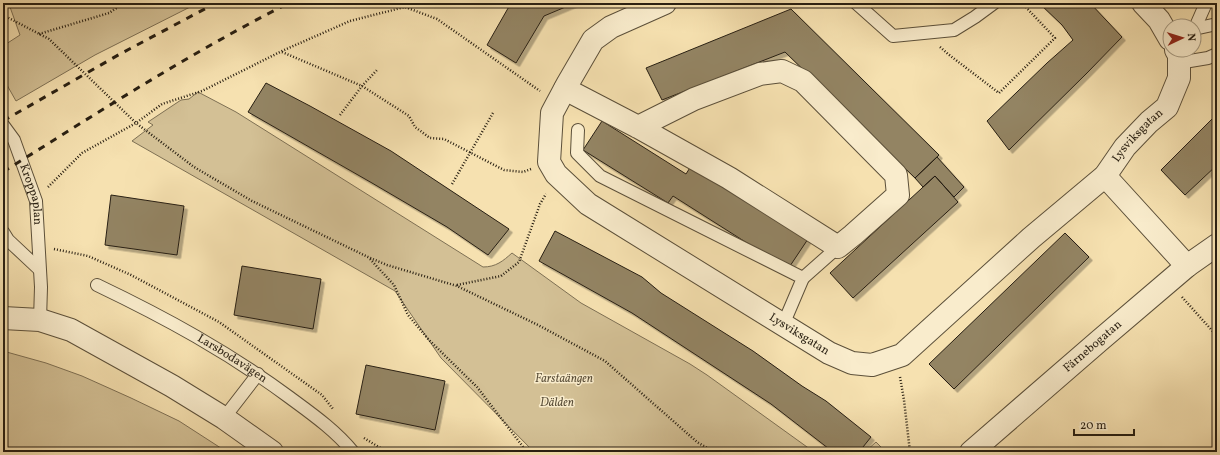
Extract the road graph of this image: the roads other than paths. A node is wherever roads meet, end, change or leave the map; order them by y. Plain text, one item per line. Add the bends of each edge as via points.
1 (665, 3) edge
2 (856, 3) edge
3 (994, 3) edge
4 (1144, 3) edge
5 (1206, 3) edge
6 (1200, 18) edge
7 (1217, 24) edge
8 (1162, 25) edge
9 (1202, 27) edge
10 (1217, 54) edge
11 (1177, 58) edge
12 (1202, 58) edge
13 (561, 96) junction
14 (3, 125) edge
15 (638, 127) junction
16 (578, 130) dead end
17 (1105, 176) junction
18 (3, 232) edge
19 (1217, 245) edge
20 (838, 247) junction
21 (1187, 266) junction
22 (39, 269) junction
23 (803, 278) junction
24 (98, 285) dead end
25 (3, 318) edge
26 (40, 320) junction
27 (783, 325) junction
28 (258, 374) junction
29 (224, 418) junction
30 (272, 452) edge
31 (353, 452) edge
32 (971, 452) edge

1 - 13 street via 611,27 593,40
2 - 3 lane via 893,36 954,30
4 - 8 street
5 - 6 lane
7 - 9 lane
10 - 12 lane
11 - 17 street, Lysviksgatan via 1178,78 1167,107 1125,147
13 - 15 street
13 - 27 street, Lysviksgatan via 552,113 549,162 556,174 588,204
14 - 22 lane, Kroppaplan via 14,140 36,201
15 - 20 street via 729,178
15 - 20 street via 694,99 760,74 782,71 802,82 896,174 898,195
16 - 23 lane via 578,153 600,176
17 - 21 street, Lysviksgatan
17 - 27 street, Lysviksgatan via 1030,238 902,355 872,365 852,363 829,353
18 - 22 lane
19 - 21 street, Färnebogatan
20 - 23 lane
21 - 32 street, Färnebogatan
22 - 26 lane, Kroppaplan
23 - 27 lane
24 - 28 lane, Larsbodavägen via 154,312
25 - 26 street
26 - 29 street via 71,330
28 - 29 lane
28 - 31 lane, Larsbodavägen via 315,416
29 - 30 street

